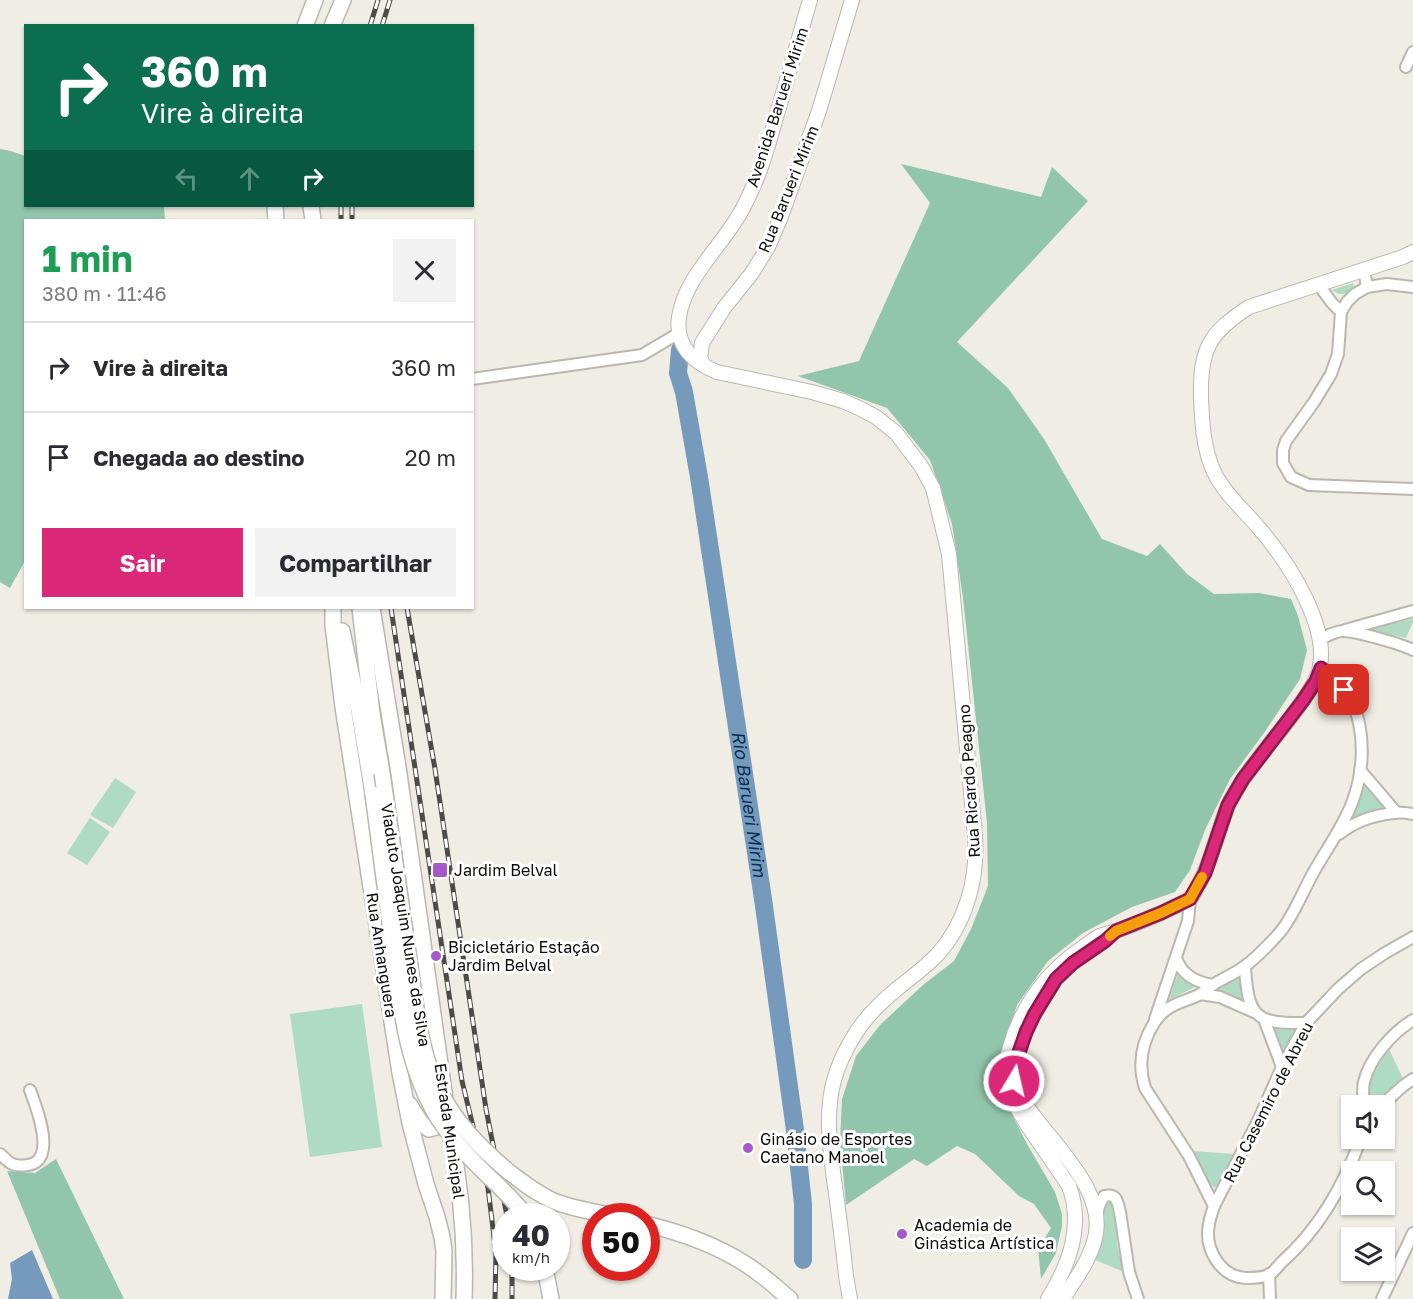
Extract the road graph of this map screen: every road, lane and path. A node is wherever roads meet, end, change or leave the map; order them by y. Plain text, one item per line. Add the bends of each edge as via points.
1 (315, 0) edge
2 (343, 0) edge
3 (810, 0) edge
4 (852, 0) edge
5 (306, 24) edge
6 (333, 24) edge
7 (1413, 52) edge
8 (1406, 67) dead end
9 (1413, 252) edge
10 (1364, 270) junction
11 (1318, 284) junction
12 (1367, 287) junction
13 (1413, 287) edge
14 (1341, 312) junction
15 (679, 333) junction
16 (703, 364) junction
17 (474, 379) edge
18 (1413, 489) edge
19 (335, 609) edge
20 (335, 609) edge
21 (360, 609) edge
22 (372, 609) edge
23 (1413, 611) edge
24 (1342, 631) junction
25 (1320, 639) junction
26 (1413, 650) edge
27 (1321, 668) junction
28 (1360, 771) junction
29 (1396, 812) junction
30 (1413, 814) edge
31 (1337, 836) junction
32 (1190, 899) junction
33 (1116, 931) junction
34 (1413, 937) edge
35 (1176, 958) junction
36 (1245, 967) junction
37 (1213, 985) junction
38 (1200, 994) junction
39 (1254, 1012) junction
40 (1264, 1019) junction
41 (1413, 1020) edge
42 (1154, 1022) junction
43 (1306, 1023) junction
44 (1282, 1067) junction
45 (1413, 1079) edge
46 (30, 1090) dead end
47 (1363, 1095) edge
48 (1393, 1095) edge
49 (406, 1096) junction
50 (447, 1114) junction
51 (1357, 1149) edge
52 (0, 1154) edge
53 (1089, 1194) junction
54 (1104, 1196) junction
55 (1073, 1197) junction
56 (516, 1203) edge
57 (1214, 1206) junction
58 (582, 1209) edge
59 (1097, 1219) junction
60 (660, 1228) edge
61 (1413, 1233) edge
62 (1269, 1275) junction
63 (548, 1281) edge
64 (443, 1299) edge
65 (464, 1299) edge
66 (551, 1299) edge
67 (790, 1299) edge
68 (850, 1299) edge
69 (1048, 1299) edge
70 (1063, 1299) edge
71 (1138, 1299) edge
72 (1270, 1299) edge
73 (1382, 1299) edge

1 - 5 main road
2 - 6 main road
3 - 15 street, Avenida Barueri Mirim via 759,174 736,221 685,296
4 - 16 street, Rua Barueri Mirim via 819,111 780,219 752,273 702,343
7 - 8 street
9 - 10 street
10 - 11 street
10 - 12 street
11 - 14 street
11 - 25 street via 1249,307 1228,320 1205,351 1201,388 1204,433 1214,472 1292,573
12 - 13 street
12 - 14 street via 1355,294
14 - 18 street via 1338,354 1331,374 1286,441 1283,463 1291,477 1309,485
15 - 16 street via 686,351
15 - 17 street via 642,355
16 - 68 street, Rua Ricardo Peagno via 717,372 843,401 876,417 903,441 933,488 949,554 975,836 974,876 954,932 936,956 878,1006 861,1026 835,1079 828,1134
19 - 56 main road, Viaduto Joaquim Nunes da Silva, bridge via 359,710 399,993 416,1071 445,1127
20 - 49 main road, Rua Anhanguera via 333,626 343,706
21 - 58 main road, Viaduto Joaquim Nunes da Silva, bridge via 418,1022 435,1083 466,1132 486,1153 536,1192
22 - 50 main road, Estrada Municipal
23 - 24 street
24 - 25 street
24 - 26 street
25 - 27 street
27 - 28 street via 1338,681 1351,700 1360,732
27 - 32 street via 1302,702 1228,805 1205,873
28 - 29 street
28 - 31 street via 1352,805
29 - 30 street
29 - 31 street via 1355,824
31 - 36 street via 1283,928
32 - 33 street
32 - 35 street via 1188,921
33 - 53 street via 1056,979 1034,1015 1016,1061 1014,1081 1020,1096
33 - 55 street via 1100,936 1050,974 1024,1010 1006,1060 1005,1082 1012,1100
34 - 43 street, Rua Casemiro de Abreu via 1361,969
35 - 37 street via 1186,974
35 - 42 street
36 - 37 street
36 - 39 street
37 - 38 street
38 - 39 street via 1220,997
38 - 42 street via 1172,1005
39 - 40 street
40 - 43 street
40 - 44 street
41 - 47 street via 1394,1035 1374,1060 1363,1084
42 - 57 street via 1140,1066 1145,1088 1190,1156
43 - 44 street, Rua Casemiro de Abreu
44 - 57 street, Rua Casemiro de Abreu
45 - 48 street
46 - 52 street via 44,1140 39,1158 34,1164 19,1166 10,1164
49 - 50 main road via 421,1123 429,1129 440,1126
49 - 64 main road, Rua Anhanguera via 417,1153 442,1237
50 - 65 main road, Estrada Municipal via 462,1213
51 - 62 street via 1317,1223
53 - 54 street
53 - 55 street
53 - 59 street
54 - 59 street
54 - 71 street via 1114,1196 1118,1202
55 - 69 street via 1076,1228 1072,1246
57 - 62 street, Rua Casemiro de Abreu via 1208,1225 1209,1240 1212,1254 1224,1270 1243,1278
59 - 70 street via 1095,1242
60 - 67 main road via 699,1239 738,1259
61 - 73 street
62 - 72 street
63 - 66 main road

